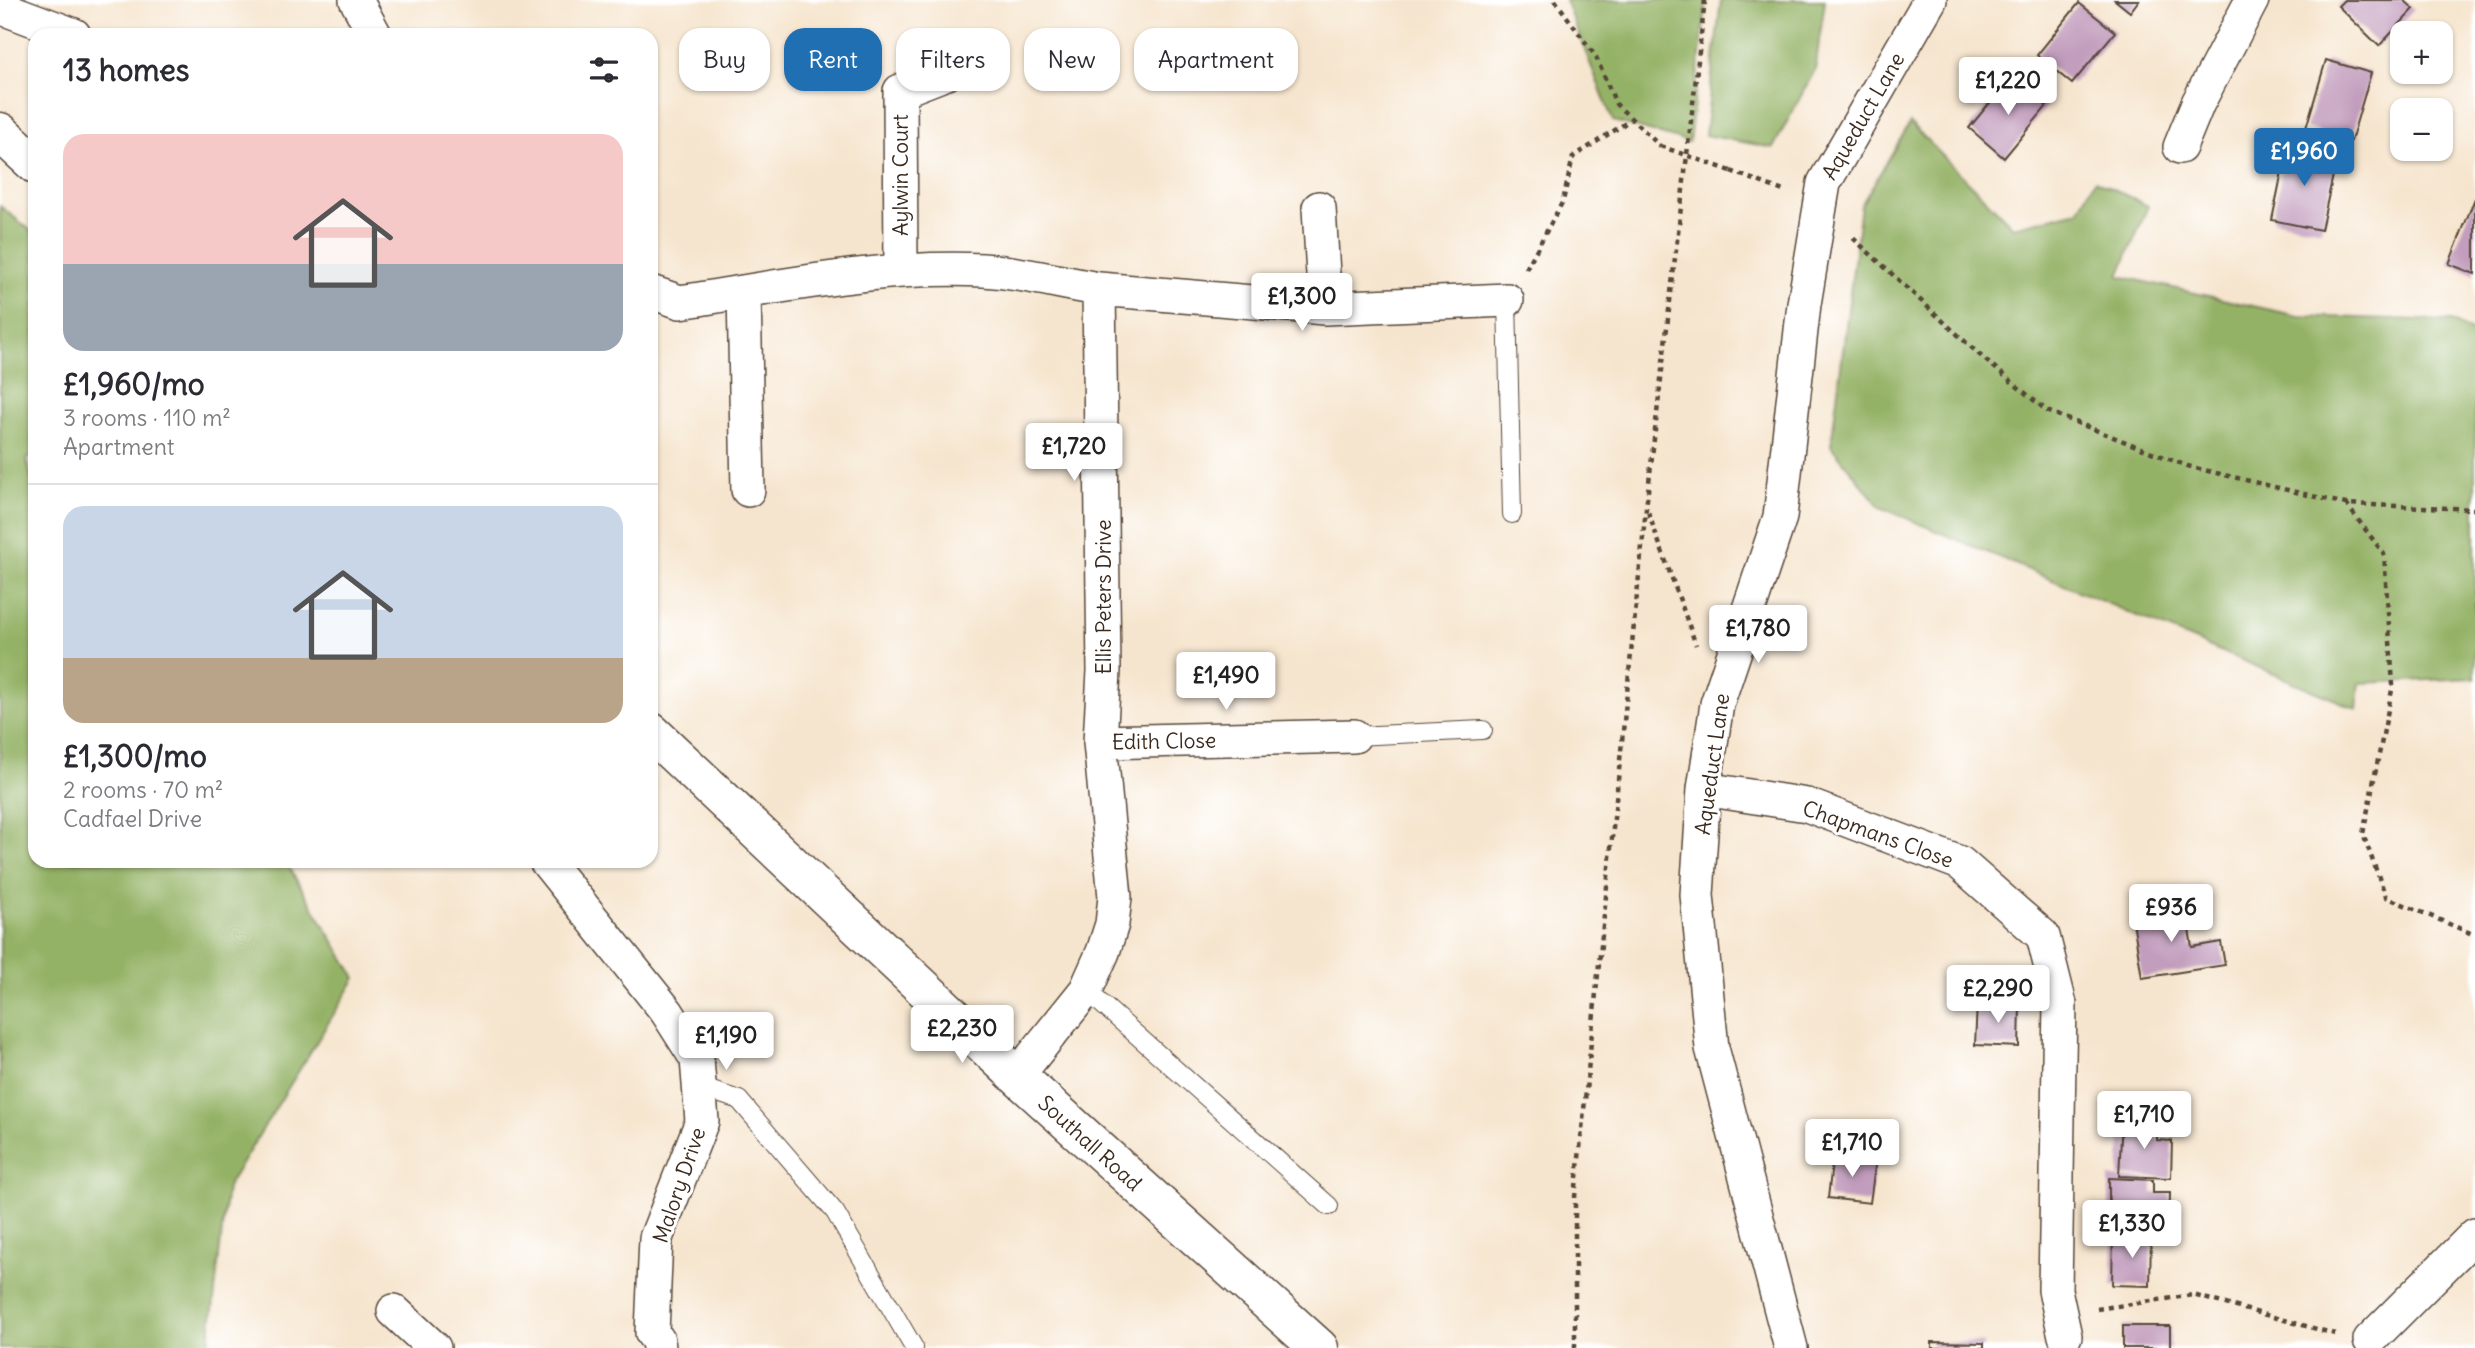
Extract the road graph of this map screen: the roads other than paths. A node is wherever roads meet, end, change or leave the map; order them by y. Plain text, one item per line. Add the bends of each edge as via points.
1 (356, 0) edge
2 (1930, 0) edge
3 (2252, 0) edge
4 (0, 1) edge
5 (55, 28) edge
6 (371, 28) edge
7 (902, 91) edge
8 (0, 132) edge
9 (2180, 147) dead end
10 (28, 158) edge
11 (1319, 208) dead end
12 (901, 270) junction
13 (1099, 289) junction
14 (744, 292) junction
15 (658, 294) edge
16 (1507, 300) joint
17 (1325, 308) junction
18 (748, 489) dead end
19 (1512, 514) dead end
20 (1483, 730) dead end
21 (1354, 736) joint
22 (658, 739) edge
23 (1100, 742) junction
24 (1704, 789) junction
25 (552, 868) edge
26 (1086, 990) junction
27 (1017, 1076) junction
28 (700, 1087) junction
29 (1329, 1206) dead end
30 (2475, 1235) edge
31 (394, 1311) dead end
32 (2063, 1325) road end
33 (2370, 1340) road end
34 (653, 1346) edge
35 (434, 1348) edge
36 (914, 1348) edge
37 (1319, 1348) edge
38 (1791, 1348) edge

1 - 6 street
2 - 24 street, Aqueduct Lane via 1824,183 1804,304 1780,517 1717,704
3 - 9 street
4 - 5 street via 5,9
7 - 12 street, Aylwin Court
8 - 10 street
11 - 17 street
12 - 13 street via 985,270
12 - 14 street
13 - 17 street
13 - 23 street, Ellis Peters Drive via 1104,671
14 - 15 street via 680,302
14 - 18 street
16 - 17 street
16 - 19 lane
20 - 21 lane
21 - 23 street, Edith Close
22 - 27 street, Southall Road
23 - 26 street, Ellis Peters Drive via 1115,897 1104,952
24 - 32 street, Chapmans Close via 1807,805 1960,863 2043,936 2060,1004 2055,1290
24 - 38 street, Aqueduct Lane via 1697,895 1712,1048
25 - 28 street, Malory Drive via 667,1012 697,1059
26 - 27 street, Ellis Peters Drive
26 - 29 lane
27 - 37 street, Southall Road
28 - 34 street, Malory Drive via 702,1121 656,1238
28 - 36 lane via 739,1100 835,1212
30 - 33 street
31 - 35 street

